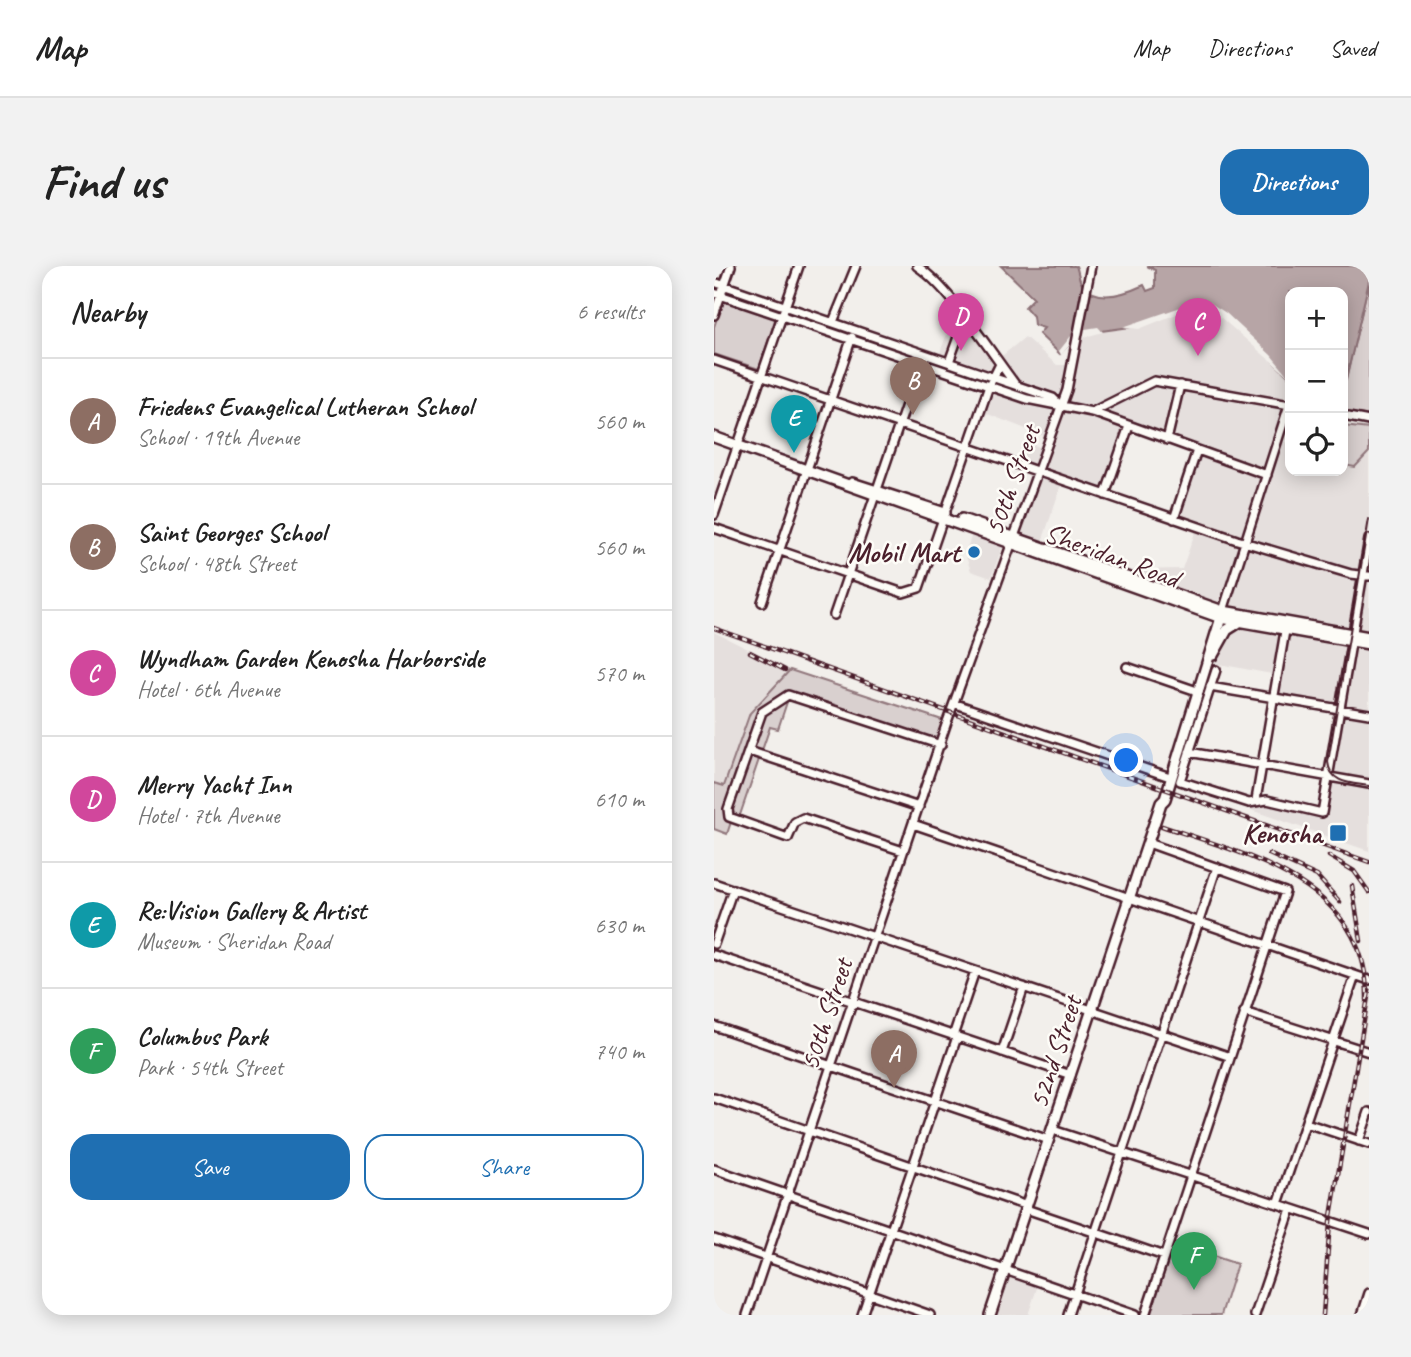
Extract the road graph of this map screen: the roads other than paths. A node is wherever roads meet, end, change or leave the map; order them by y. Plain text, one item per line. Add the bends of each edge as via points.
1 (731, 266) edge
2 (799, 266) edge
3 (856, 266) edge
4 (917, 266) edge
5 (1091, 266) edge
6 (714, 282) edge
7 (724, 286) junction
8 (717, 294) edge
9 (785, 306) junction
10 (714, 315) edge
11 (782, 317) junction
12 (967, 321) junction
13 (834, 323) junction
14 (854, 330) junction
15 (851, 340) junction
16 (924, 354) junction
17 (714, 360) edge
18 (949, 362) junction
19 (920, 364) junction
20 (1000, 364) junction
21 (762, 376) junction
22 (992, 377) junction
23 (1016, 385) junction
24 (1180, 385) junction
25 (989, 386) junction
26 (830, 400) junction
27 (1285, 404) edge
28 (1061, 406) junction
29 (1092, 412) junction
30 (1286, 413) edge
31 (1348, 417) edge
32 (1369, 421) edge
33 (899, 424) junction
34 (1129, 426) junction
35 (714, 436) edge
36 (1167, 440) junction
37 (739, 445) junction
38 (968, 447) junction
39 (1197, 450) junction
40 (807, 469) junction
41 (1037, 471) junction
42 (1267, 475) junction
43 (876, 492) junction
44 (1105, 495) junction
45 (714, 515) edge
46 (944, 517) junction
47 (1174, 519) junction
48 (714, 528) edge
49 (1013, 539) junction
50 (1369, 539) edge
51 (1245, 543) junction
52 (779, 551) junction
53 (848, 576) junction
54 (1366, 576) edge
55 (762, 602) dead end
56 (834, 615) dead end
57 (1222, 615) junction
58 (1238, 622) junction
59 (1285, 631) junction
60 (1352, 638) junction
61 (1369, 638) edge
62 (1369, 644) edge
63 (1127, 667) dead end
64 (1205, 668) junction
65 (1216, 670) dead end
66 (1210, 687) junction
67 (1197, 691) junction
68 (1274, 698) junction
69 (956, 704) junction
70 (1339, 709) junction
71 (1369, 714) edge
72 (941, 745) junction
73 (749, 751) junction
74 (1189, 752) junction
75 (1261, 765) junction
76 (1328, 776) junction
77 (1170, 777) junction
78 (1369, 784) edge
79 (1256, 800) junction
80 (919, 807) junction
81 (912, 824) junction
82 (1148, 843) junction
83 (903, 851) junction
84 (1217, 867) junction
85 (714, 883) edge
86 (733, 889) junction
87 (1129, 899) junction
88 (1198, 923) junction
89 (874, 937) junction
90 (714, 944) edge
91 (1266, 946) junction
92 (714, 955) edge
93 (975, 971) junction
94 (1355, 976) junction
95 (1369, 979) edge
96 (1024, 987) junction
97 (852, 1001) junction
98 (1093, 1009) junction
99 (1244, 1012) junction
100 (714, 1026) edge
101 (1162, 1033) junction
102 (955, 1037) junction
103 (1334, 1040) junction
104 (1002, 1052) junction
105 (1369, 1052) edge
106 (1228, 1056) junction
107 (830, 1067) junction
108 (1071, 1075) junction
109 (714, 1098) edge
110 (934, 1103) junction
111 (1369, 1112) edge
112 (1306, 1123) junction
113 (809, 1132) junction
114 (1051, 1135) junction
115 (1359, 1140) junction
116 (1369, 1144) edge
117 (1122, 1152) junction
118 (913, 1167) junction
119 (714, 1169) edge
120 (1191, 1175) junction
121 (789, 1195) junction
122 (1278, 1204) junction
123 (1026, 1207) junction
124 (1291, 1209) junction
125 (891, 1231) junction
126 (1096, 1233) junction
127 (1369, 1234) edge
128 (714, 1239) edge
129 (1164, 1256) junction
130 (768, 1258) junction
131 (1005, 1270) junction
132 (1369, 1293) edge
133 (870, 1294) junction
134 (1075, 1295) junction
135 (747, 1315) edge
136 (862, 1315) edge
137 (930, 1315) edge
138 (990, 1315) edge
139 (1068, 1315) edge
140 (1135, 1315) edge
141 (1144, 1315) edge
142 (1255, 1315) edge
143 (1362, 1315) edge

1 - 7 street
2 - 9 street
3 - 13 street
4 - 12 street
5 - 28 street, 50th Street via 1076,354
6 - 7 street
7 - 8 street
7 - 9 street
8 - 10 street
8 - 11 street
9 - 11 street
9 - 13 street
11 - 15 street
11 - 21 street
12 - 18 street
12 - 20 street
13 - 14 street
14 - 15 street
14 - 16 street
15 - 19 street
15 - 26 street
16 - 18 street
16 - 19 street
17 - 21 street
18 - 22 street
19 - 25 street
19 - 33 street
20 - 22 street
20 - 23 street
21 - 26 street
21 - 37 street
22 - 23 street
22 - 25 street
23 - 28 street via 1053,398
24 - 27 street
24 - 29 street via 1154,381
24 - 36 street
25 - 28 street
25 - 38 street
26 - 33 street
26 - 40 street
28 - 29 street
28 - 41 street, 50th Street
29 - 34 street
30 - 42 street, 52nd Street
31 - 32 street
33 - 38 street
33 - 43 street
34 - 36 street
34 - 44 street
35 - 37 main road, Sheridan Road
36 - 39 street
37 - 40 main road, Sheridan Road
37 - 45 street
38 - 41 street
38 - 46 street
39 - 42 street
39 - 47 street
40 - 43 main road, Sheridan Road
40 - 52 street
41 - 44 street
41 - 49 street, 50th Street
42 - 51 street, 52nd Street
43 - 46 main road, Sheridan Road
43 - 53 street
44 - 47 street
46 - 49 main road, Sheridan Road
46 - 53 street via 919,588 903,593
47 - 51 street
48 - 52 street
49 - 57 main road, Sheridan Road
49 - 69 street, 50th Street
50 - 54 street
51 - 54 street
51 - 57 street, 52nd Street
52 - 53 street
52 - 55 street
53 - 56 street
54 - 60 street
57 - 58 main road, Sheridan Road
57 - 60 main road, Sheridan Road
57 - 64 main road, 52nd Street
58 - 59 main road, Sheridan Road
58 - 64 main road via 1227,630
59 - 60 main road, Sheridan Road
59 - 68 street
60 - 61 main road, Sheridan Road
60 - 62 main road, Sheridan Road
60 - 70 street
63 - 67 street
64 - 67 main road, 52nd Street
65 - 66 street
66 - 68 street
66 - 74 street
67 - 77 main road, 52nd Street
68 - 70 street
68 - 75 street
69 - 72 street, 50th Street
69 - 77 street
70 - 71 street
70 - 76 street
72 - 73 street via 788,695 762,712
72 - 80 street, 50th Street
73 - 80 street
73 - 83 street via 729,817 788,838 795,822 803,818
74 - 75 street
74 - 79 street via 1180,781 1249,803
75 - 76 street
75 - 79 street
76 - 78 street
76 - 79 street via 1322,813
77 - 82 main road, 52nd Street via 1165,780
80 - 81 street, 50th Street
81 - 83 street, 50th Street
81 - 87 street
82 - 84 street
82 - 87 main road, 52nd Street
83 - 89 street, 50th Street
84 - 88 street
84 - 91 street via 1285,892
85 - 86 street
86 - 89 street
86 - 90 street
87 - 88 street
87 - 98 main road, 52nd Street
88 - 91 street
88 - 101 street
89 - 93 street
89 - 97 street, 50th Street
91 - 94 street
91 - 99 street
92 - 97 street
93 - 96 street
93 - 102 street
94 - 95 street
94 - 103 street
96 - 98 street
96 - 104 street
97 - 102 street
97 - 107 street, 50th Street
98 - 101 street
98 - 108 main road, 52nd Street
99 - 103 street
99 - 106 street
100 - 107 street
101 - 106 street
101 - 117 street
102 - 104 street
102 - 110 street
103 - 105 street
103 - 112 street
104 - 108 street
106 - 120 street
107 - 110 street
107 - 113 street, 50th Street
108 - 114 main road, 52nd Street
109 - 113 street
110 - 114 street
110 - 118 street
111 - 115 street
112 - 115 street
112 - 122 street
113 - 118 street
113 - 121 street, 50th Street
114 - 117 street
114 - 123 main road, 52nd Street
115 - 116 street
117 - 120 street
117 - 126 street
118 - 123 street
118 - 125 street
119 - 121 street
120 - 122 street
120 - 129 street
121 - 125 street
121 - 130 street, 50th Street
122 - 124 street
123 - 126 street
123 - 131 main road, 52nd Street
124 - 127 street
124 - 142 street
125 - 131 street
125 - 133 street
126 - 129 street
126 - 134 street
128 - 130 street
129 - 141 street
130 - 133 street
130 - 135 street, 50th Street
131 - 134 street
131 - 138 main road, 52nd Street
132 - 143 street
133 - 136 street
133 - 137 street
134 - 139 street
134 - 140 street

